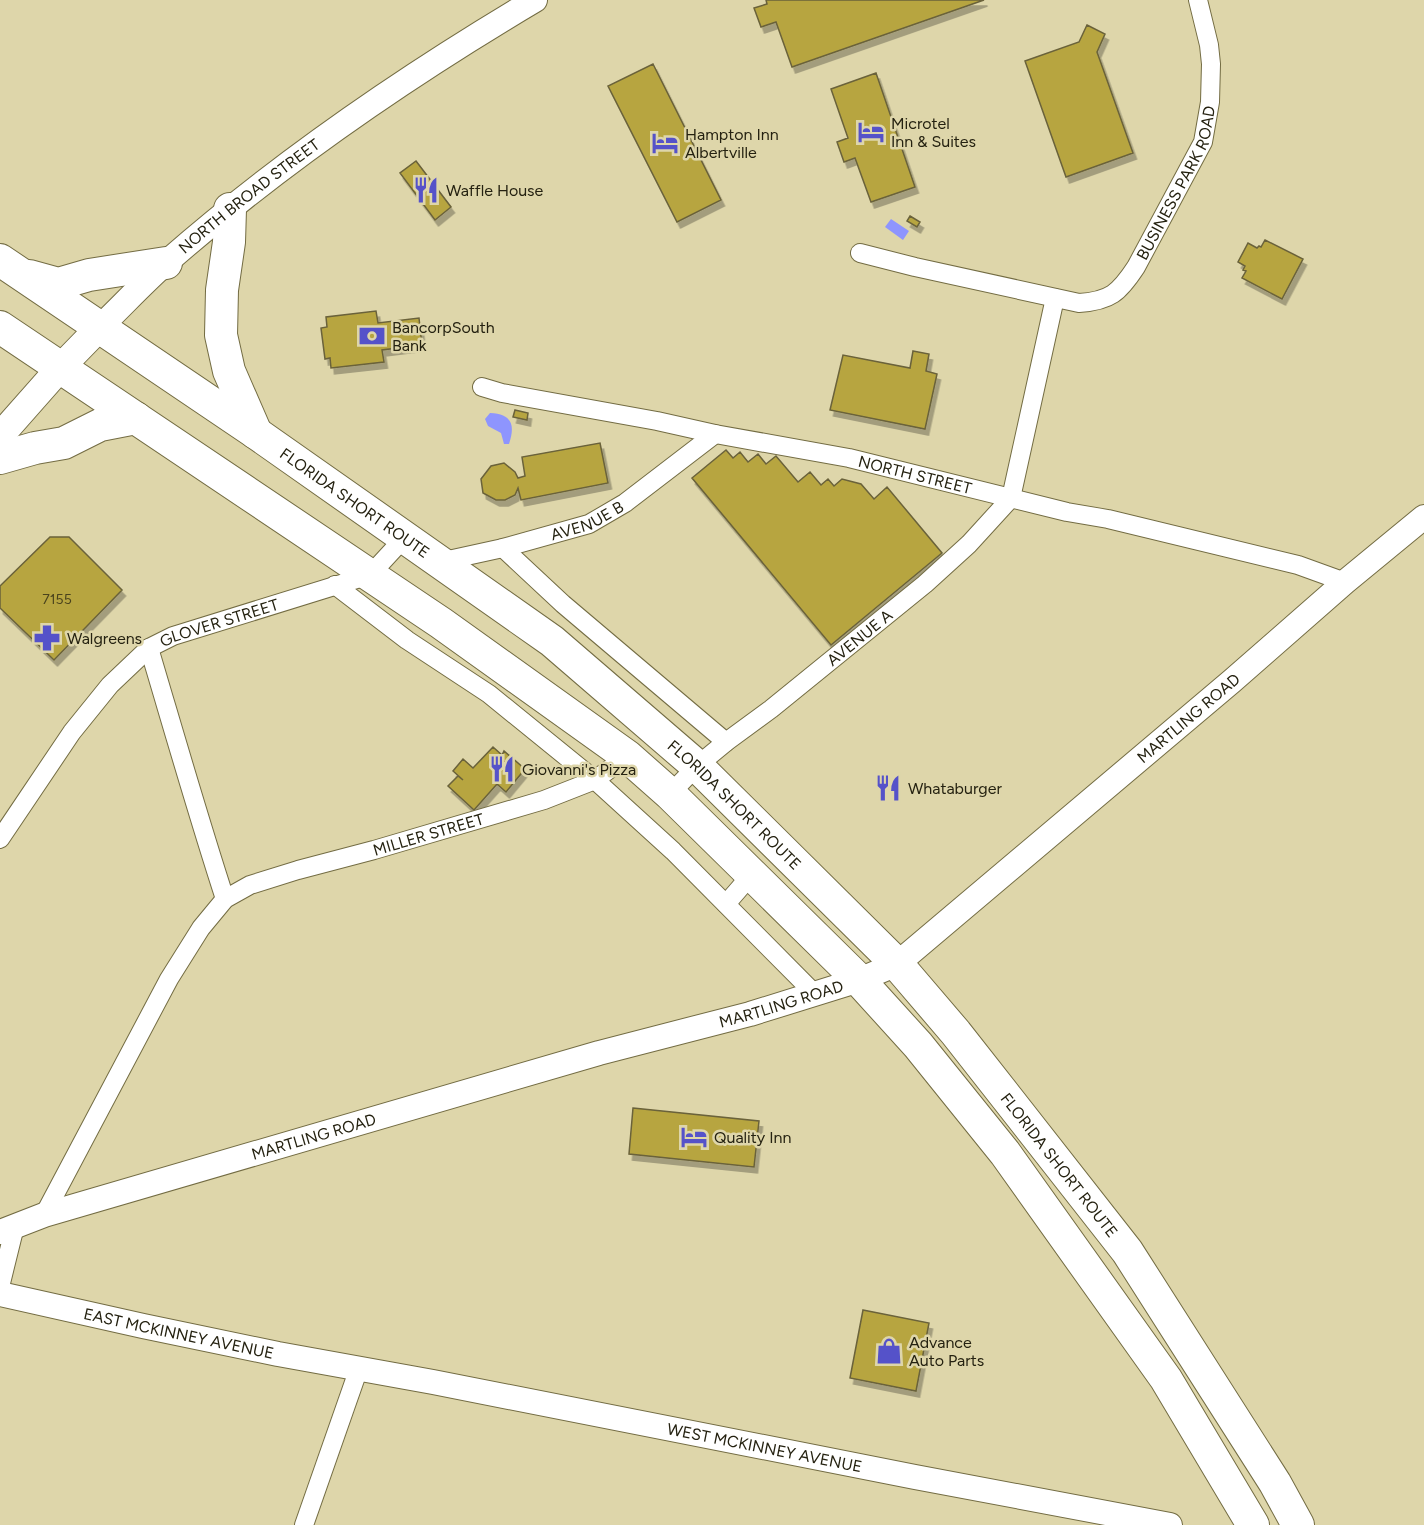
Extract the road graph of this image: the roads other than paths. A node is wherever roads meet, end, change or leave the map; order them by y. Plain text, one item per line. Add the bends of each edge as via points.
1 (535, 0) edge
2 (1198, 0) edge
3 (230, 209) junction
4 (860, 253) dead end
5 (166, 263) junction
6 (11, 267) edge
7 (1055, 298) junction
8 (0, 327) edge
9 (99, 328) junction
10 (60, 368) junction
11 (482, 387) dead end
12 (136, 418) junction
13 (256, 433) junction
14 (715, 434) junction
15 (0, 436) edge
16 (0, 458) edge
17 (1011, 498) junction
18 (1424, 517) edge
19 (405, 537) junction
20 (503, 548) junction
21 (439, 562) junction
22 (370, 575) junction
23 (1345, 582) junction
24 (335, 585) junction
25 (149, 648) junction
26 (726, 742) junction
27 (627, 756) junction
28 (697, 766) junction
29 (595, 780) junction
30 (670, 794) junction
31 (0, 839) edge
32 (752, 874) junction
33 (225, 899) junction
34 (726, 904) junction
35 (897, 964) junction
36 (859, 980) junction
37 (814, 993) junction
38 (44, 1215) junction
39 (8, 1229) edge
40 (0, 1287) edge
41 (0, 1294) edge
42 (359, 1368) junction
43 (304, 1525) edge
44 (1170, 1525) edge
45 (1253, 1525) edge
46 (1298, 1525) edge

1 - 3 street, NORTH BROAD STREET via 384,95
2 - 7 street, BUSINESS PARK ROAD via 1211,64 1203,142 1136,267 1119,290 1097,302
3 - 5 street, NORTH BROAD STREET
3 - 13 highway via 221,334 229,371
4 - 7 street, BUSINESS PARK ROAD
5 - 6 highway via 58,284
5 - 9 street, NORTH BROAD STREET
6 - 9 highway, FLORIDA SHORT ROUTE
7 - 17 street
8 - 10 highway
9 - 10 main road, NORTH BROAD STREET
9 - 13 highway, FLORIDA SHORT ROUTE
10 - 12 highway
10 - 15 main road, NORTH BROAD STREET
11 - 14 street, NORTH STREET
12 - 16 highway via 100,425 64,443
12 - 22 highway
13 - 19 highway, FLORIDA SHORT ROUTE
14 - 17 street, NORTH STREET via 849,458
14 - 20 street, AVENUE B via 625,503 589,524
17 - 23 street, NORTH STREET via 1298,565
17 - 26 street, AVENUE A via 925,584
18 - 23 street, MARTLING ROAD
19 - 21 highway, FLORIDA SHORT ROUTE
19 - 22 street
20 - 21 street, AVENUE B
20 - 26 street
21 - 28 highway, FLORIDA SHORT ROUTE via 552,641
22 - 24 street, GLOVER STREET
22 - 27 highway
23 - 35 street, MARTLING ROAD
24 - 25 street, GLOVER STREET via 173,636
24 - 29 street via 407,640 489,694
25 - 31 street, GLOVER STREET via 110,685 72,732
25 - 33 street
26 - 28 street, AVENUE A
27 - 29 street, MILLER STREET
27 - 30 highway
28 - 30 street, AVENUE A
28 - 35 highway, FLORIDA SHORT ROUTE
29 - 33 street, MILLER STREET via 507,812 250,885
29 - 34 street
30 - 32 highway
32 - 34 street
32 - 36 highway
33 - 38 street, MILLER STREET via 201,928 169,979
34 - 37 street
35 - 36 street, MARTLING ROAD
35 - 46 highway, FLORIDA SHORT ROUTE via 1127,1251
36 - 37 street, MARTLING ROAD
36 - 45 highway via 918,1045 1018,1171 1166,1378
37 - 38 street, MARTLING ROAD
38 - 39 street, MARTLING ROAD
39 - 40 street
41 - 42 street, EAST MCKINNEY AVENUE
42 - 43 street
42 - 44 street, WEST MCKINNEY AVENUE

